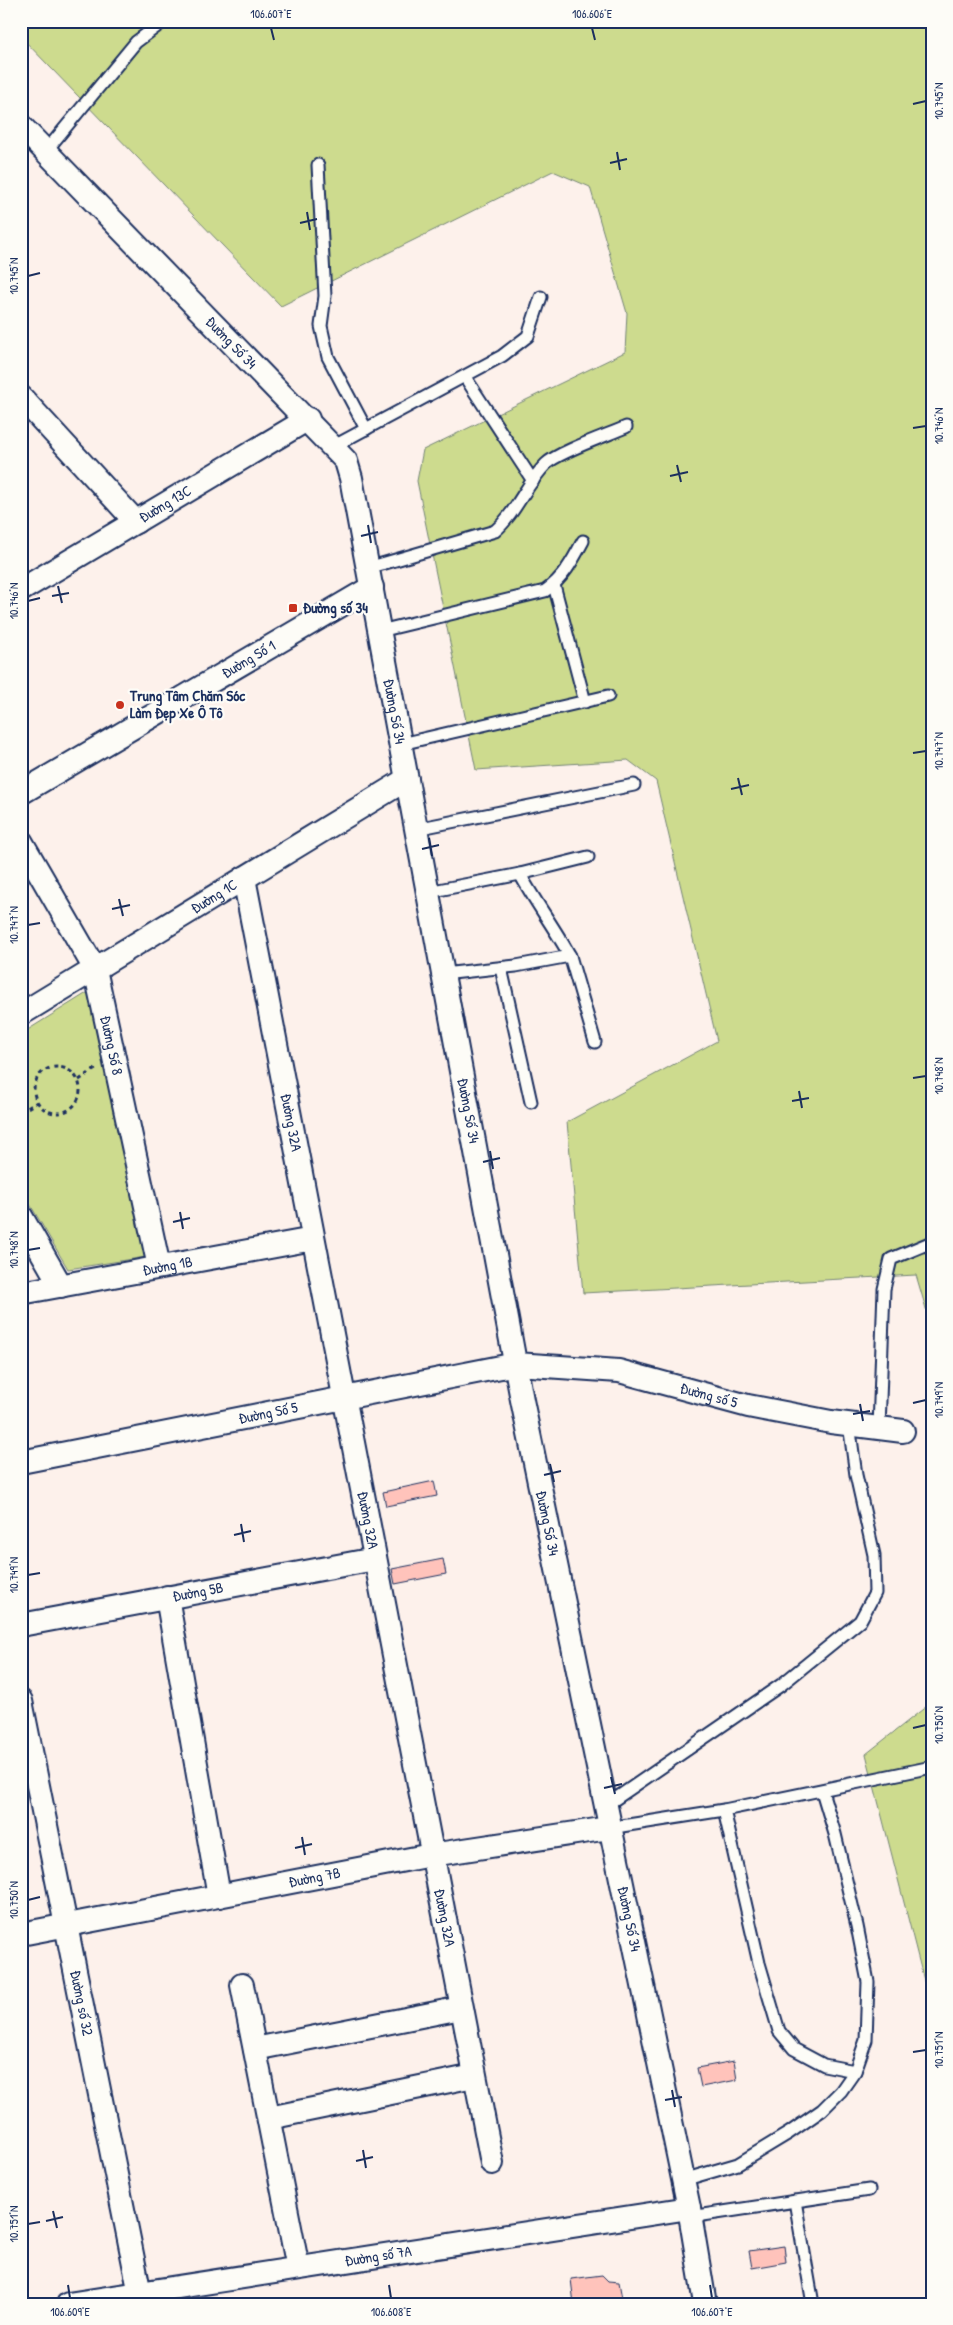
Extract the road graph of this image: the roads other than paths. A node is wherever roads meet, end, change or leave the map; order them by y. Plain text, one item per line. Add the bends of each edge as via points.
1 (164, 21) edge
2 (24, 132) edge
3 (46, 151) junction
4 (318, 165) dead end
5 (541, 297) dead end
6 (465, 377) junction
7 (21, 397) edge
8 (308, 419) junction
9 (626, 427) dead end
10 (366, 429) junction
11 (334, 446) junction
12 (533, 481) junction
13 (136, 522) junction
14 (583, 541) dead end
15 (370, 577) junction
16 (554, 585) junction
17 (21, 590) edge
18 (380, 631) junction
19 (608, 696) dead end
20 (585, 702) junction
21 (401, 744) junction
22 (407, 779) junction
23 (634, 785) dead end
24 (21, 793) edge
25 (416, 829) junction
26 (21, 841) edge
27 (588, 857) dead end
28 (520, 874) junction
29 (244, 878) junction
30 (428, 892) junction
31 (570, 956) junction
32 (502, 968) junction
33 (95, 969) junction
34 (443, 974) junction
35 (21, 1014) edge
36 (595, 1042) dead end
37 (531, 1102) dead end
38 (21, 1216) edge
39 (313, 1239) junction
40 (932, 1242) edge
41 (159, 1268) junction
42 (61, 1286) junction
43 (21, 1293) edge
44 (516, 1364) junction
45 (344, 1398) junction
46 (849, 1424) junction
47 (879, 1428) junction
48 (903, 1431) dead end
49 (21, 1462) edge
50 (375, 1559) junction
51 (168, 1597) junction
52 (21, 1625) edge
53 (21, 1701) edge
54 (932, 1767) edge
55 (28, 1773) edge
56 (822, 1791) junction
57 (724, 1810) junction
58 (607, 1817) junction
59 (432, 1855) junction
60 (219, 1896) junction
61 (66, 1925) junction
62 (21, 1934) edge
63 (242, 1985) dead end
64 (461, 2008) junction
65 (255, 2049) junction
66 (854, 2070) junction
67 (474, 2076) junction
68 (269, 2118) junction
69 (492, 2163) dead end
70 (683, 2180) junction
71 (870, 2190) dead end
72 (795, 2201) junction
73 (690, 2212) junction
74 (298, 2268) junction
75 (141, 2298) edge
76 (68, 2304) edge
77 (705, 2304) edge
78 (813, 2304) edge

1 - 3 lane via 136,42
2 - 3 street, Đường Số 34
3 - 8 street, Đường Số 34
4 - 10 lane via 325,296 321,326 328,357
5 - 6 lane via 528,336 502,356
6 - 10 lane
6 - 12 lane
7 - 13 street
8 - 11 street, Đường Số 34
8 - 13 street, Đường 13C
9 - 12 lane via 548,462
10 - 11 lane
11 - 15 street, Đường Số 34 via 346,461 351,478
12 - 15 lane via 495,532
13 - 17 street, Đường 13C
14 - 16 lane
15 - 18 street, Đường Số 34
15 - 24 street, Đường Số 1
16 - 18 lane via 545,591
16 - 20 lane
18 - 21 street, Đường Số 34
19 - 20 lane
20 - 21 lane
21 - 22 street, Đường Số 34
22 - 25 street, Đường Số 34
22 - 29 street, Đường 1C
23 - 25 lane
25 - 30 street, Đường Số 34
26 - 33 street, Đường Số 8
27 - 28 lane
28 - 30 lane
28 - 31 lane
29 - 33 street, Đường 1C
29 - 39 street, Đường 32A
30 - 34 street, Đường Số 34
31 - 32 lane
31 - 36 lane
32 - 34 lane
32 - 37 lane
33 - 35 street, Đường 1C
33 - 41 street, Đường Số 8
34 - 44 street, Đường Số 34
38 - 42 street
39 - 41 street, Đường 1B
39 - 45 street, Đường 32A
40 - 47 lane via 892,1259 884,1289
41 - 42 street, Đường 1B
42 - 43 street, Đường 1B
44 - 45 street, Đường Số 5
44 - 46 street, Đường số 5 via 619,1371 748,1406
44 - 58 street, Đường Số 34
45 - 49 street, Đường Số 5
45 - 50 street, Đường 32A
46 - 47 street, Đường số 5
46 - 58 lane via 856,1475 874,1554 874,1593 860,1620 781,1685
47 - 48 street, Đường số 5
50 - 51 street, Đường 5B
50 - 59 street, Đường 32A
51 - 52 street, Đường 5B
51 - 60 street
53 - 55 street, Đường số 32
54 - 56 lane
55 - 61 street, Đường số 32
56 - 57 lane
56 - 66 lane via 868,1982 866,2040
57 - 58 lane
57 - 66 lane via 778,2031 794,2049 824,2065
58 - 59 street, Đường 7B
58 - 70 street, Đường Số 34
59 - 60 street, Đường 7B
59 - 64 street, Đường 32A
60 - 61 street, Đường 7B
61 - 62 street, Đường 7B
61 - 75 street, Đường số 32
63 - 65 street
64 - 65 street
64 - 67 street, Đường 32A
65 - 68 street
66 - 70 lane via 842,2091 831,2102 789,2133 738,2164
67 - 68 street
67 - 69 street, Đường 32A
68 - 74 street
70 - 73 street, Đường Số 34
71 - 72 lane
72 - 73 lane
72 - 78 lane
73 - 74 street, Đường số 7A
73 - 77 street, Đường Số 34
74 - 75 street, Đường số 7A
75 - 76 street, Đường số 7A

